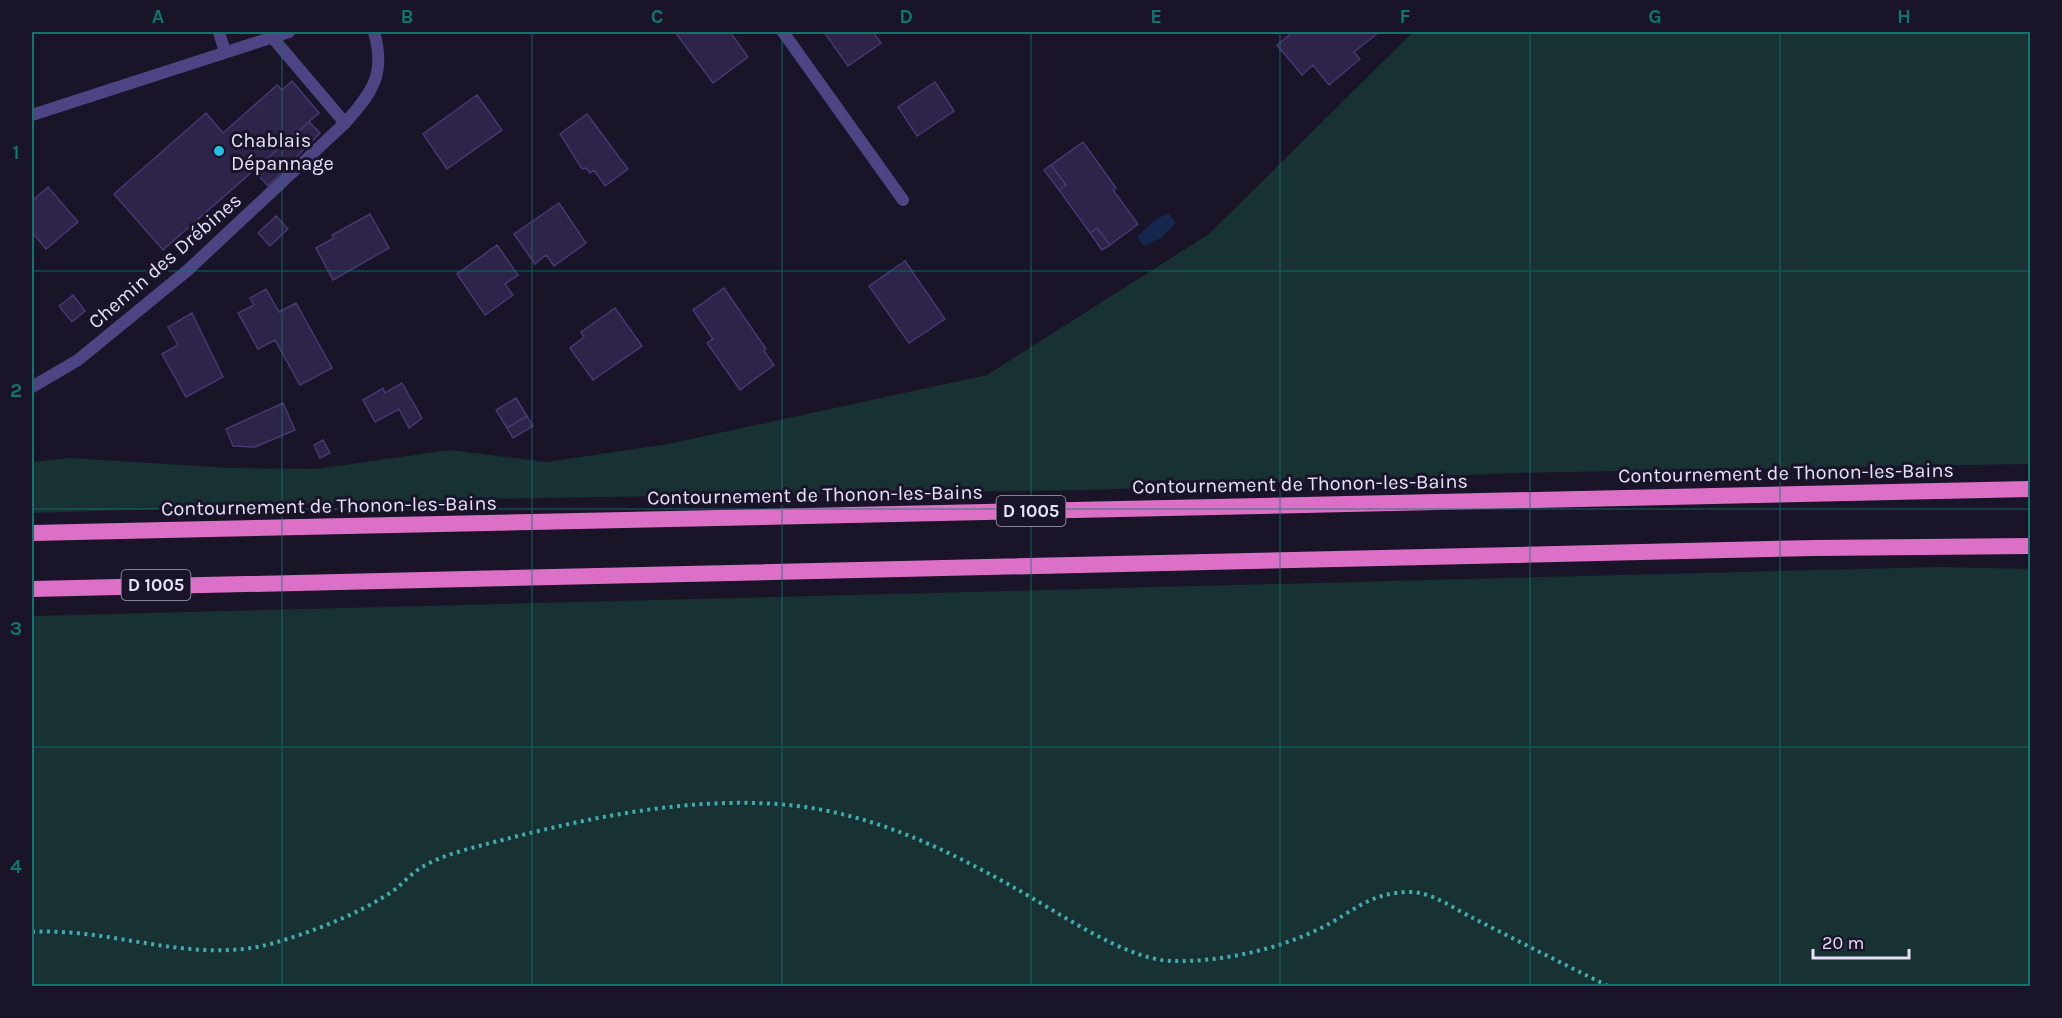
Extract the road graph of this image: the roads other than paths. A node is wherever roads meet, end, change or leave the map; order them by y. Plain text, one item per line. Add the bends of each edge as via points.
1 (219, 32) edge
2 (289, 32) edge
3 (374, 32) edge
4 (783, 32) edge
5 (272, 37) junction
6 (225, 52) junction
7 (32, 115) edge
8 (345, 123) junction
9 (903, 200) dead end
10 (32, 387) edge
11 (2031, 489) edge
12 (32, 533) edge
13 (2031, 546) edge
14 (32, 589) edge

1 - 6 street
2 - 5 street
3 - 8 street, Chemin des Drébines via 379,48 378,75 362,104
4 - 9 street
5 - 6 street
5 - 8 street
6 - 7 street
8 - 10 street, Chemin des Drébines via 188,270 78,360
11 - 12 highway, Contournement de Thonon-les-Bains / D 1005
13 - 14 highway, D 1005

